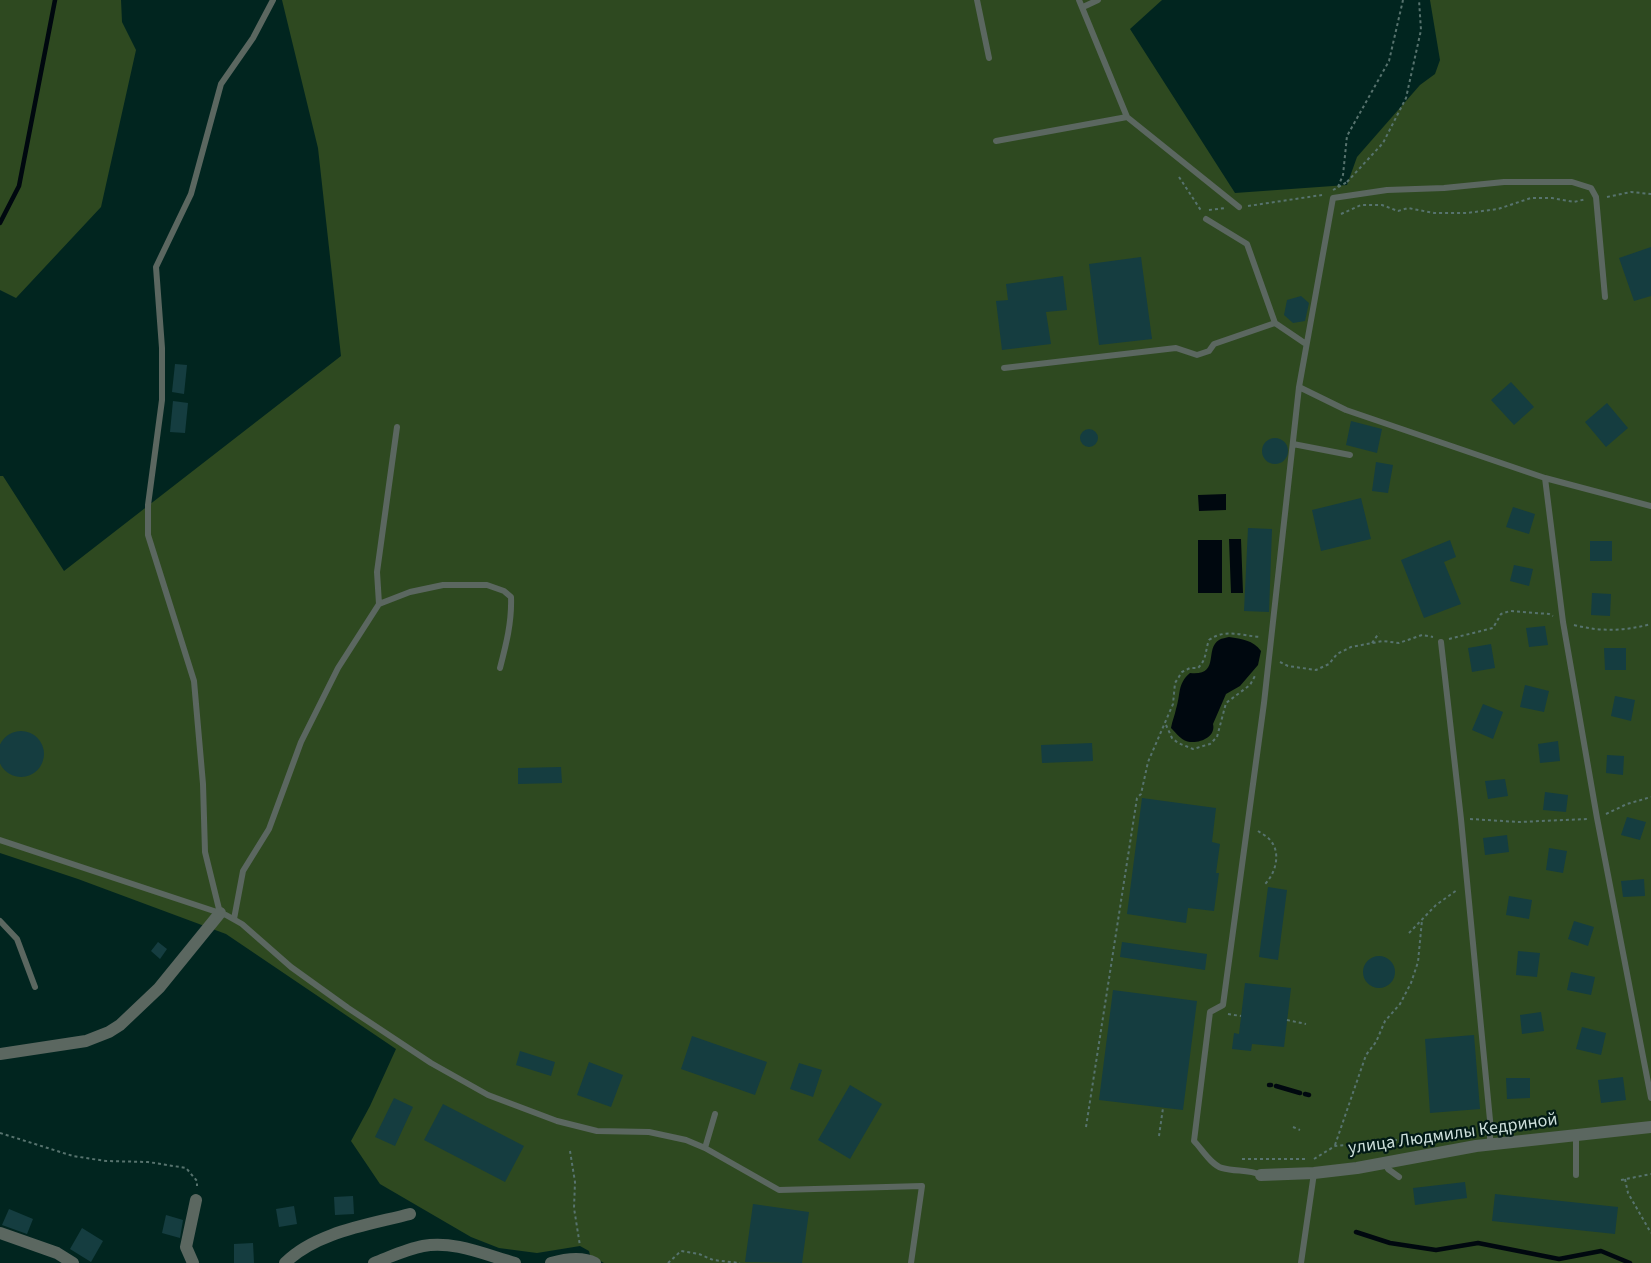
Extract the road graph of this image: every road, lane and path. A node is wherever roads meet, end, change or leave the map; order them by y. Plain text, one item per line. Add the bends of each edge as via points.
1 (273, 0) edge
2 (977, 0) edge
3 (1079, 0) edge
4 (1098, 0) edge
5 (1403, 0) edge
6 (1419, 0) edge
7 (1083, 8) junction
8 (989, 58) dead end
9 (1127, 117) junction
10 (996, 141) dead end
11 (1179, 177) dead end
12 (1651, 194) edge
13 (1596, 197) junction
14 (1333, 198) junction
15 (1239, 207) junction
16 (1201, 211) junction
17 (1206, 219) joint
18 (1330, 219) junction
19 (1605, 297) dead end
20 (1275, 323) junction
21 (1306, 344) junction
22 (1004, 368) dead end
23 (1299, 387) junction
24 (397, 427) dead end
25 (1293, 444) junction
26 (1350, 456) dead end
27 (1545, 478) junction
28 (1651, 506) edge
29 (379, 603) junction
30 (1563, 622) junction
31 (1651, 624) edge
32 (1379, 633) dead end
33 (1441, 642) junction
34 (1261, 643) dead end
35 (1372, 643) junction
36 (1269, 652) junction
37 (1260, 667) dead end
38 (500, 668) dead end
39 (1165, 723) junction
40 (1651, 797) edge
41 (1597, 818) junction
42 (1461, 819) junction
43 (1247, 824) junction
44 (0, 840) edge
45 (1467, 884) junction
46 (1264, 885) dead end
47 (220, 913) junction
48 (234, 919) junction
49 (1422, 920) junction
50 (0, 921) edge
51 (1410, 933) dead end
52 (35, 987) dead end
53 (1287, 1020) dead end
54 (1306, 1024) dead end
55 (0, 1054) edge
56 (1651, 1098) edge
57 (1163, 1108) dead end
58 (715, 1114) dead end
59 (1293, 1126) dead end
60 (1086, 1127) dead end
61 (1651, 1127) edge
62 (1300, 1130) dead end
63 (1489, 1131) junction
64 (0, 1133) edge
65 (1159, 1136) dead end
66 (1575, 1136) junction
67 (1490, 1145) junction
68 (1335, 1146) junction
69 (705, 1148) junction
70 (570, 1151) dead end
71 (1237, 1159) dead end
72 (1385, 1163) junction
73 (1314, 1173) junction
74 (1651, 1173) edge
75 (1261, 1175) joint
76 (1576, 1175) dead end
77 (1399, 1177) dead end
78 (1625, 1179) junction
79 (1621, 1180) dead end
80 (196, 1200) joint
81 (410, 1214) dead end
82 (0, 1233) edge
83 (1651, 1233) edge
84 (580, 1259) junction
85 (73, 1263) edge
86 (193, 1263) edge
87 (285, 1263) edge
88 (374, 1263) edge
89 (515, 1263) edge
90 (551, 1263) edge
91 (595, 1263) edge
92 (668, 1263) edge
93 (740, 1263) edge
94 (911, 1263) edge
95 (1301, 1263) edge

1 - 47 lane via 221,84 191,194 156,267 162,400 148,505 148,536 194,681 205,852
2 - 8 lane
3 - 7 lane
4 - 7 lane
5 - 14 path via 1389,61 1347,136 1343,175
6 - 15 path, bridge via 1421,30 1406,98 1383,143 1347,182 1318,197
7 - 9 lane
9 - 10 lane
9 - 15 lane
11 - 16 path
12 - 13 path via 1631,192
13 - 14 lane via 1591,188 1572,182 1504,182
13 - 18 path via 1574,202 1531,198 1498,209 1467,213 1408,208 1398,211 1382,205 1361,205
13 - 19 lane
14 - 18 lane
15 - 16 path
16 - 17 path
17 - 20 lane via 1247,244
18 - 21 lane
20 - 21 lane
20 - 22 lane via 1214,344 1209,351 1197,354 1176,348
21 - 23 lane
23 - 25 lane
23 - 27 lane via 1346,410
24 - 29 lane via 377,572
25 - 26 lane
25 - 36 lane
27 - 28 lane
27 - 30 lane
29 - 38 lane via 443,585 487,585 504,591 511,597 512,608
29 - 48 lane via 339,668 301,742 269,830 243,871
30 - 31 path via 1594,630 1629,630
30 - 33 path via 1549,614 1509,612 1501,614 1493,628
30 - 41 lane
32 - 35 path
33 - 35 path via 1422,635 1399,643
33 - 42 lane
34 - 39 path via 1260,637 1228,632 1209,640 1203,663 1182,672 1175,683 1173,704
35 - 36 path via 1351,647 1316,670 1288,666
36 - 43 lane
37 - 39 path via 1250,685 1227,703 1217,737 1210,744 1193,748 1178,743
39 - 60 path via 1137,798
40 - 41 path
41 - 42 path via 1519,822
41 - 56 lane
42 - 45 lane
43 - 46 path via 1270,838 1275,848 1275,871
43 - 75 lane via 1224,1005 1210,1012 1194,1141 1216,1165
44 - 47 lane
45 - 49 path
45 - 63 lane
47 - 48 lane
47 - 55 street via 159,988 120,1025 86,1041
48 - 69 lane via 348,1008 488,1095 557,1121 597,1131 649,1132
49 - 51 path
49 - 68 path via 1418,962 1411,982 1366,1055
50 - 52 lane via 18,939
53 - 54 path
57 - 65 path
58 - 69 lane
59 - 62 path
61 - 66 street, улица Людмилы Кедриной
63 - 67 lane
63 - 68 path
64 - 80 path via 73,1156 186,1168 197,1181
66 - 67 street, улица Людмилы Кедриной
66 - 76 lane
67 - 72 street, улица Людмилы Кедриной
68 - 71 path via 1314,1159
69 - 94 lane via 779,1190 922,1186
70 - 84 path
72 - 73 street, улица Людмилы Кедриной
72 - 77 lane
73 - 75 street, улица Людмилы Кедриной
73 - 95 lane
74 - 78 path
78 - 79 path
78 - 83 path via 1628,1193
80 - 86 street via 186,1247
81 - 87 street via 339,1233 306,1247
82 - 85 street via 57,1253
84 - 90 street
84 - 91 street
88 - 89 street via 440,1244
92 - 93 path via 681,1251

